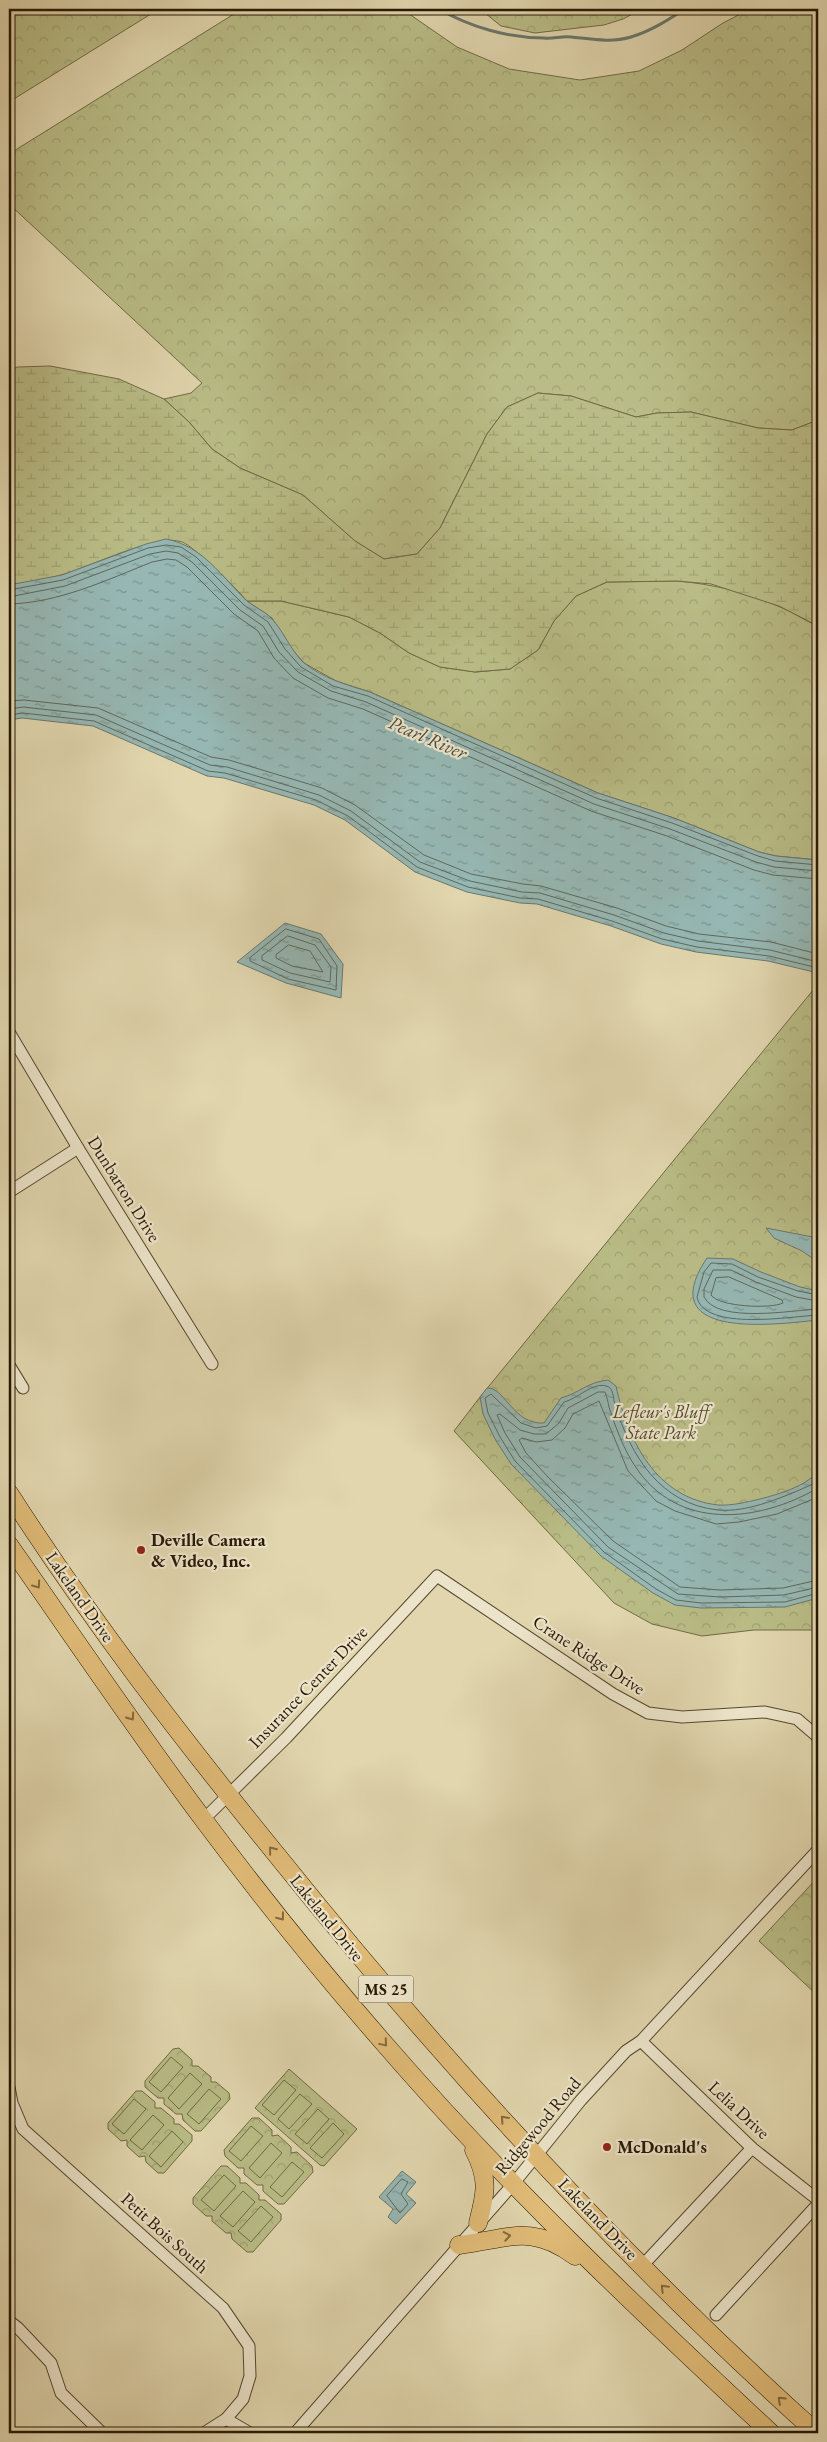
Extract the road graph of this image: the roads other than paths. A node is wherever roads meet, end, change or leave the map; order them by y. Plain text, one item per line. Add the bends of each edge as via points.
1 (9, 1032) edge
2 (78, 1148) junction
3 (9, 1192) edge
4 (212, 1364) dead end
5 (9, 1365) edge
6 (23, 1388) dead end
7 (10, 1495) edge
8 (9, 1545) edge
9 (437, 1576) joint
10 (818, 1737) edge
11 (227, 1794) junction
12 (204, 1820) junction
13 (818, 1850) edge
14 (641, 2041) junction
15 (9, 2088) edge
16 (466, 2134) junction
17 (752, 2148) junction
18 (537, 2155) junction
19 (514, 2183) junction
20 (818, 2200) edge
21 (818, 2204) edge
22 (478, 2223) junction
23 (460, 2244) junction
24 (642, 2266) junction
25 (616, 2285) junction
26 (716, 2316) dead end
27 (9, 2321) edge
28 (226, 2419) junction
29 (102, 2433) edge
30 (204, 2433) edge
31 (234, 2433) edge
32 (250, 2433) edge
33 (294, 2433) edge
34 (772, 2433) edge
35 (817, 2433) edge

1 - 2 street, Dunbarton Drive
2 - 3 street
2 - 4 street, Dunbarton Drive
5 - 6 street
7 - 11 highway, Lakeland Drive / MS 25 via 139,1680
8 -> 12 highway, Lakeland Drive / MS 25
9 - 10 street, Crane Ridge Drive via 613,1694 648,1713 682,1717 765,1712 798,1719
9 - 11 street, Insurance Center Drive via 286,1738
11 - 12 street, Insurance Center Drive
18 -> 11 highway, Lakeland Drive / MS 25 via 404,2009
12 -> 16 highway, Lakeland Drive / MS 25 via 329,1978
13 - 14 street, Ridgewood Road
14 - 17 street, Lelia Drive
14 - 18 street, Ridgewood Road via 626,2051 581,2100
15 - 28 street, Petit Bois South via 23,2129 223,2308 240,2331 249,2346 250,2376 243,2399
16 - 19 highway, Lakeland Drive / MS 25
16 - 22 highway via 483,2166 485,2177 486,2188
17 - 20 street, Lelia Drive
17 - 24 street
18 - 19 street, Ridgewood Road
18 - 24 highway, Lakeland Drive / MS 25
19 - 22 street, Ridgewood Road
19 - 25 highway, Lakeland Drive / MS 25
21 - 26 street
22 - 23 street, Ridgewood Road
23 -> 25 highway via 515,2234 545,2238
23 - 33 street, Ridgewood Road
35 -> 24 highway, Lakeland Drive / MS 25
25 - 34 highway, Lakeland Drive / MS 25
27 - 29 street via 51,2363 61,2393
28 - 30 street, Petit Bois South
28 - 31 street
28 - 32 street

